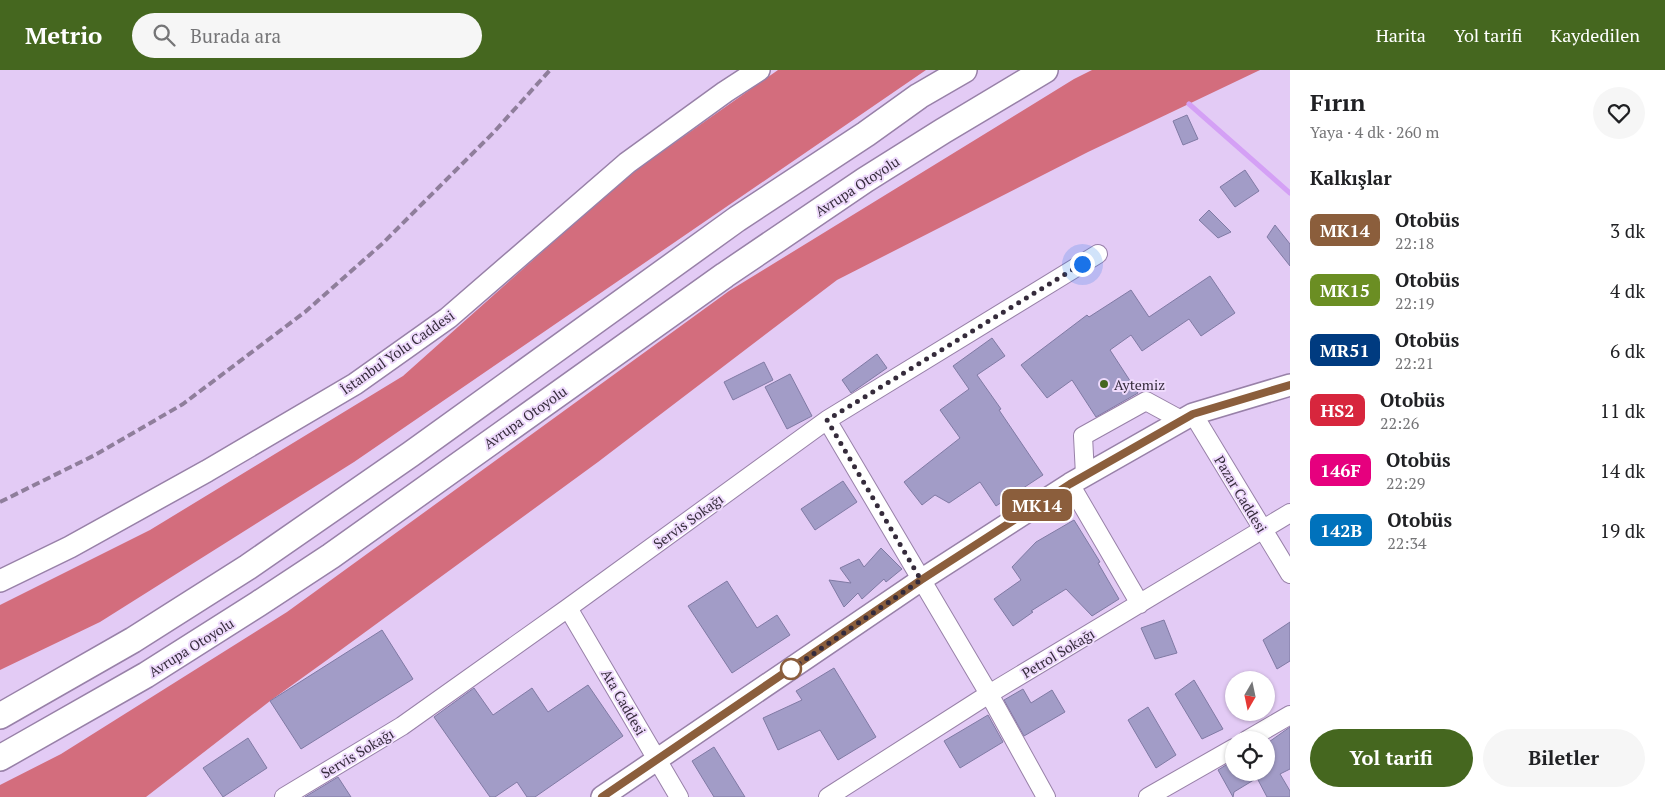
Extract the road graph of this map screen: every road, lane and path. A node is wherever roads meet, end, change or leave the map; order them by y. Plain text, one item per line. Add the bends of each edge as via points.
1 (759, 70) edge
2 (964, 70) edge
3 (1046, 70) edge
4 (1098, 254) dead end
5 (1290, 387) edge
6 (1187, 417) junction
7 (827, 420) junction
8 (1078, 479) junction
9 (1290, 513) edge
10 (1263, 529) junction
11 (1290, 574) edge
12 (921, 580) junction
13 (0, 581) edge
14 (1140, 604) junction
15 (568, 608) junction
16 (989, 694) junction
17 (1290, 715) edge
18 (0, 716) edge
19 (1262, 731) edge
20 (1225, 753) edge
21 (0, 758) edge
22 (657, 760) junction
23 (306, 791) edge
24 (284, 797) edge
25 (602, 797) edge
26 (679, 797) edge
27 (828, 797) edge
28 (1046, 797) edge
29 (1148, 797) edge

1 - 13 main road, İstanbul Yolu Caddesi via 627,163 448,318 355,384 207,471 70,547
2 - 18 highway via 919,96 737,219 248,567 133,640
3 - 21 highway, Avrupa Otoyolu via 873,175 725,274 331,556 146,675
4 - 7 street, Servis Sokağı
5 - 6 main road
6 - 8 main road
6 - 8 street via 1146,401 1083,436
6 - 10 street, Pazar Caddesi
7 - 12 street
7 - 15 street, Servis Sokağı
8 - 12 main road
8 - 14 street
9 - 10 street, Petrol Sokağı
10 - 11 street, Pazar Caddesi
10 - 14 street, Petrol Sokağı
12 - 16 street
12 - 22 main road
14 - 16 street, Petrol Sokağı
15 - 22 street, Ata Caddesi
15 - 23 street, Servis Sokağı
16 - 27 street, Petrol Sokağı
16 - 28 street
17 - 19 street
20 - 29 street
22 - 25 main road
22 - 26 street, Ata Caddesi
23 - 24 street, Servis Sokağı

